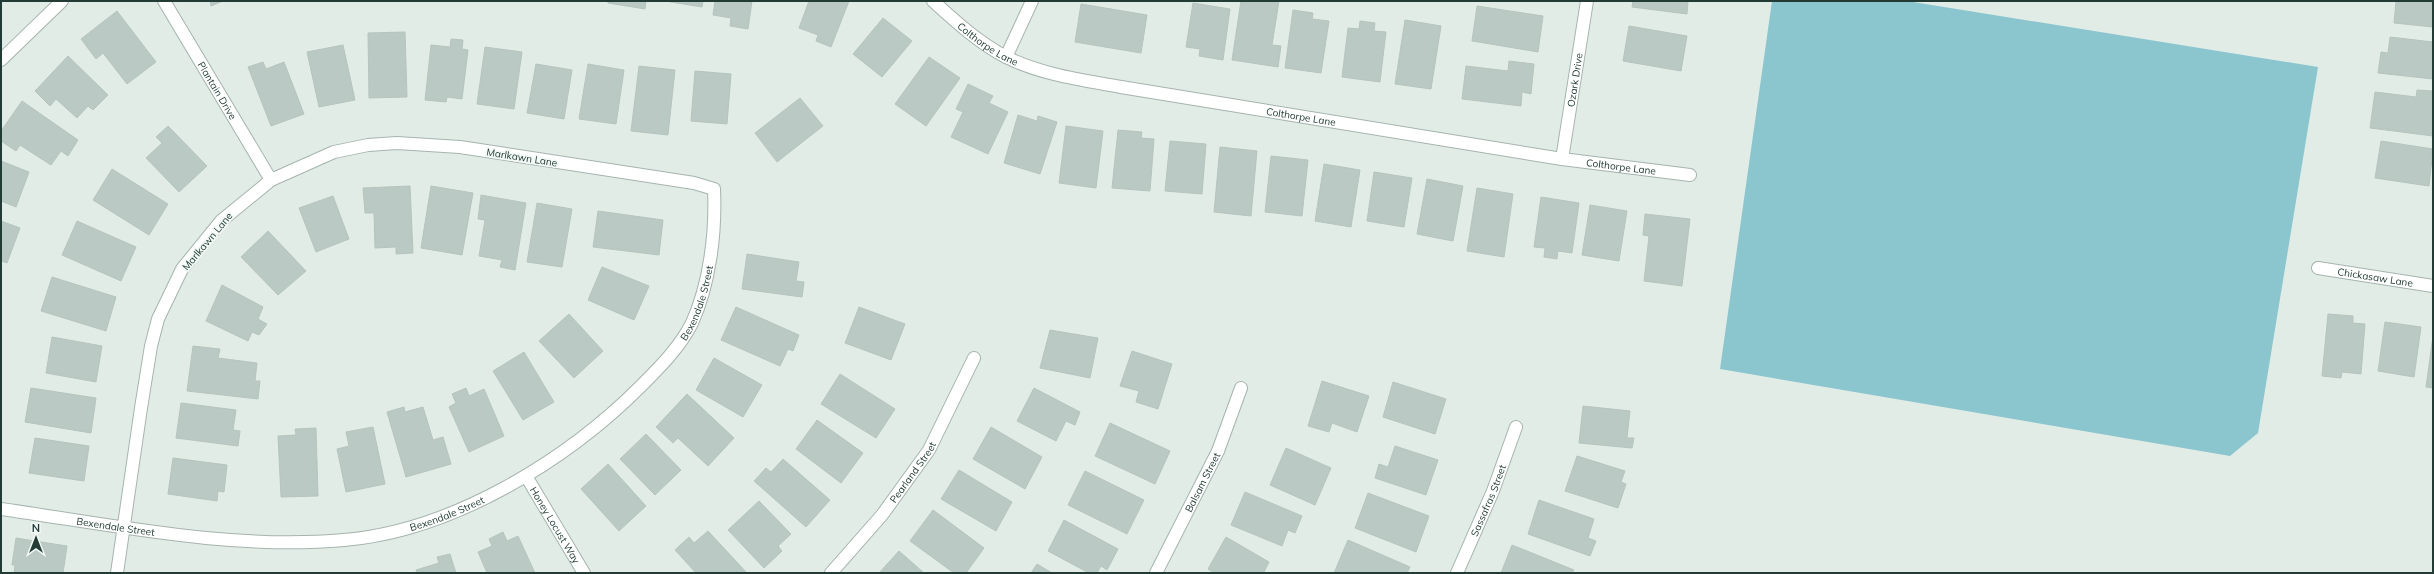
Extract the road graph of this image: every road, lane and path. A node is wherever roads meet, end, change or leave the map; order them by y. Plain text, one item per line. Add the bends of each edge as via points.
1 (62, 1) edge
2 (164, 1) edge
3 (933, 1) edge
4 (1032, 1) edge
5 (1587, 1) edge
6 (1006, 57) junction
7 (1, 60) edge
8 (1562, 159) junction
9 (1690, 175) dead end
10 (271, 180) junction
11 (714, 189) joint
12 (2318, 268) dead end
13 (2433, 286) edge
14 (974, 358) dead end
15 (1241, 388) dead end
16 (1516, 427) dead end
17 (526, 476) junction
18 (1, 509) edge
19 (123, 526) junction
20 (117, 573) edge
21 (584, 573) edge
22 (831, 573) edge
23 (1156, 573) edge
24 (1457, 573) edge

1 - 7 street
2 - 10 street, Plantain Drive
3 - 6 street, Colthorpe Lane via 951,18
4 - 6 street
5 - 8 street, Ozark Drive
6 - 8 street, Colthorpe Lane via 1052,74 1121,87
8 - 9 street, Colthorpe Lane
10 - 11 street, Marlkawn Lane via 334,152 368,145 431,144 694,183
10 - 19 street, Marlkawn Lane via 243,200 217,226 182,269 158,319 151,346
11 - 17 street, Bexendale Street via 714,215 705,282 692,322 679,344 657,370 600,425
12 - 13 street, Chickasaw Lane
14 - 22 street, Pearland Street via 929,450 882,515
15 - 23 street, Balsam Street via 1218,451
16 - 24 street, Sassafras Street via 1493,491
17 - 19 street, Bexendale Street via 466,506 426,521 386,533 347,540 302,543 251,542
17 - 21 street, Honey Locust Way
18 - 19 street, Bexendale Street
19 - 20 street, Marlkawn Lane

